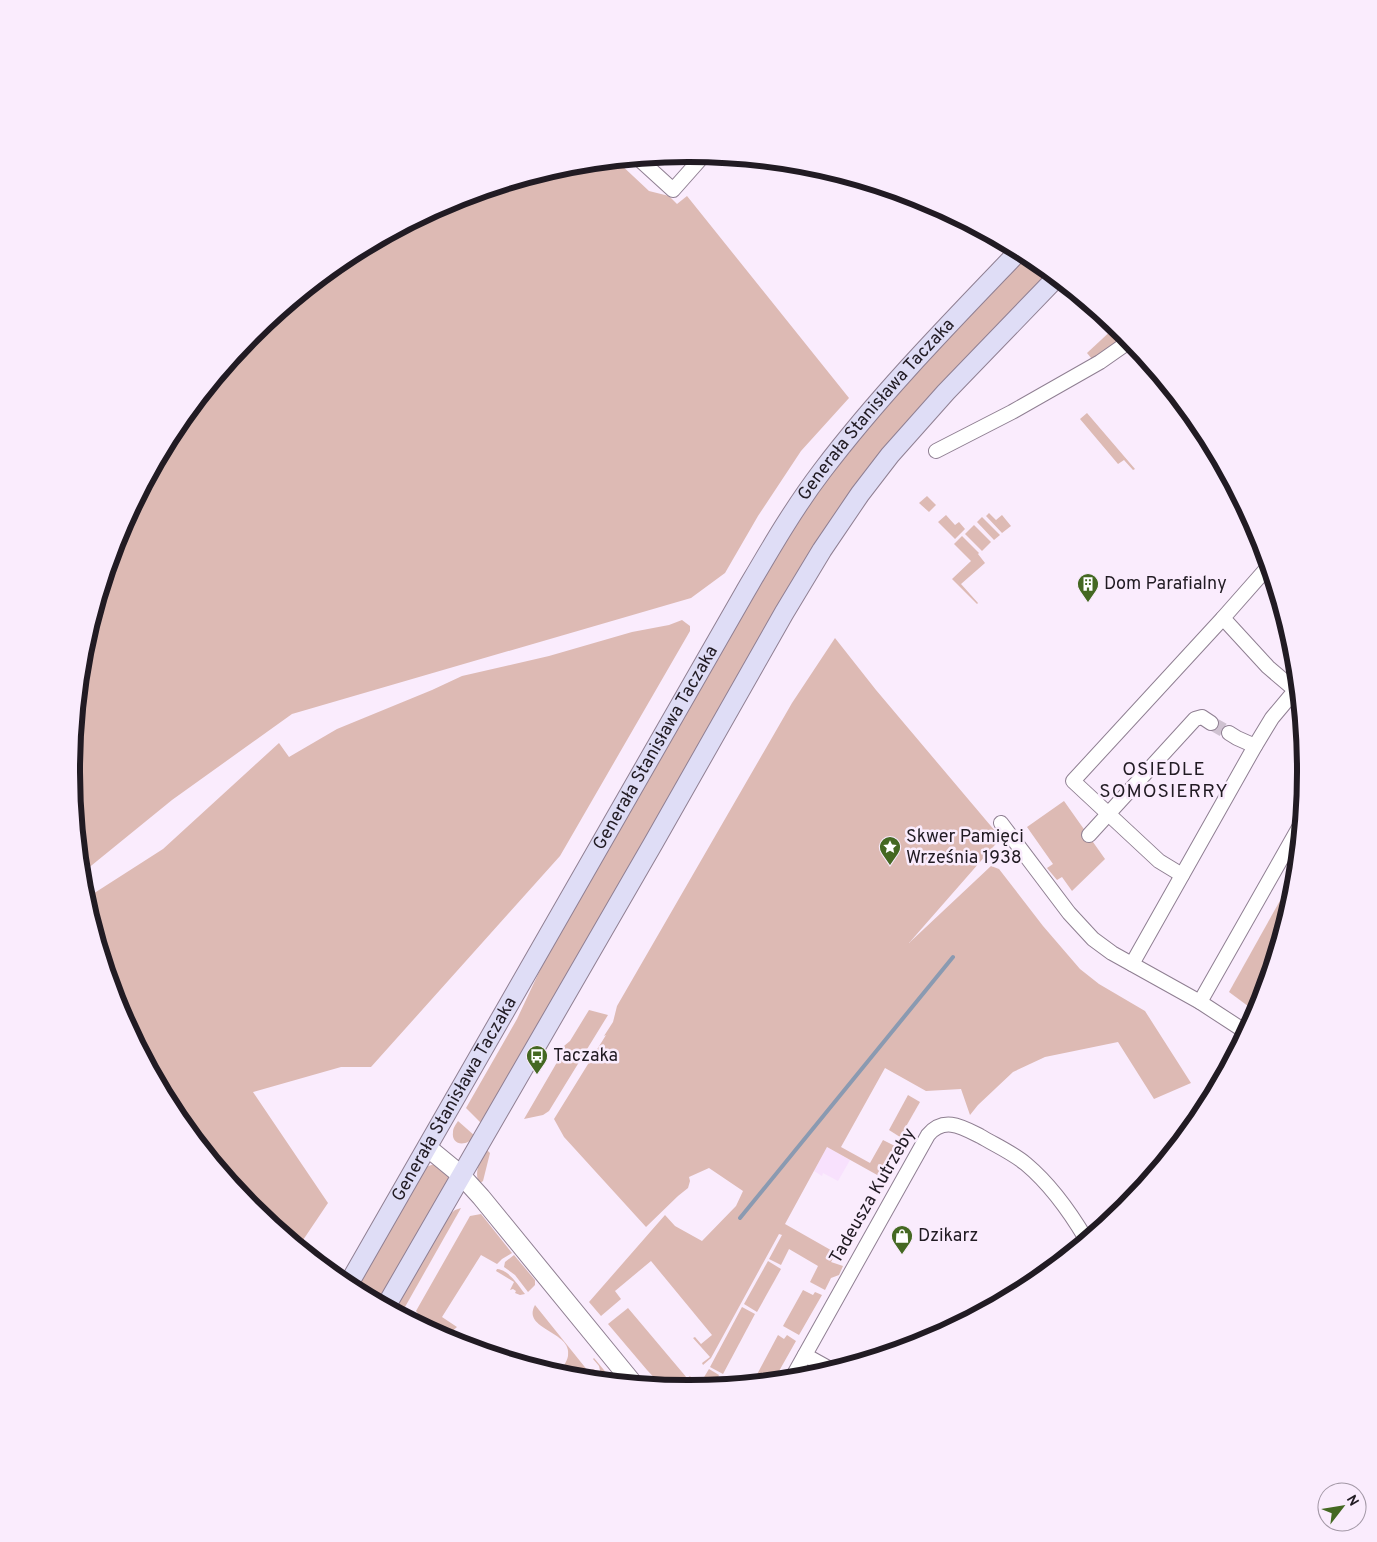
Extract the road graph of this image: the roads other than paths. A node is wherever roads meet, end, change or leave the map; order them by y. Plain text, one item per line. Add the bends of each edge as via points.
1 (697, 162) edge
2 (645, 164) edge
3 (1014, 257) edge
4 (1052, 283) edge
5 (1123, 346) edge
6 (936, 451) dead end
7 (1264, 572) edge
8 (1222, 618) junction
9 (1291, 685) edge
10 (1292, 694) edge
11 (1212, 722) tunnel mouth
12 (1229, 733) tunnel mouth
13 (1255, 746) junction
14 (1109, 813) junction
15 (1001, 823) dead end
16 (1089, 835) dead end
17 (1293, 836) edge
18 (1182, 876) junction
19 (1132, 964) junction
20 (1200, 1002) junction
21 (1240, 1028) edge
22 (427, 1147) junction
23 (461, 1175) junction
24 (1083, 1234) edge
25 (352, 1278) edge
26 (389, 1301) edge
27 (805, 1355) junction
28 (822, 1365) edge
29 (797, 1370) edge
30 (627, 1376) edge

1 - 2 street via 673,190
3 - 22 main road, Generała Stanisława Taczaka via 885,394 793,512
4 - 23 main road via 874,474 827,543
5 - 6 street via 1012,412
7 - 8 street
8 - 9 street via 1263,662
8 - 14 street via 1073,780
10 - 13 street
11 - 14 street via 1202,717 1194,719
12 - 13 street
13 - 18 street
14 - 16 street
14 - 18 street via 1159,861
15 - 19 street via 1080,926 1102,947
17 - 20 street
18 - 19 street
19 - 20 street
20 - 21 street
22 - 23 street
22 - 25 main road, Generała Stanisława Taczaka
23 - 26 main road
23 - 30 street
24 - 27 street, Tadeusza Kutrzeby via 1061,1201 1026,1164 963,1127 938,1126 928,1135
27 - 28 street
27 - 29 street, Tadeusza Kutrzeby

